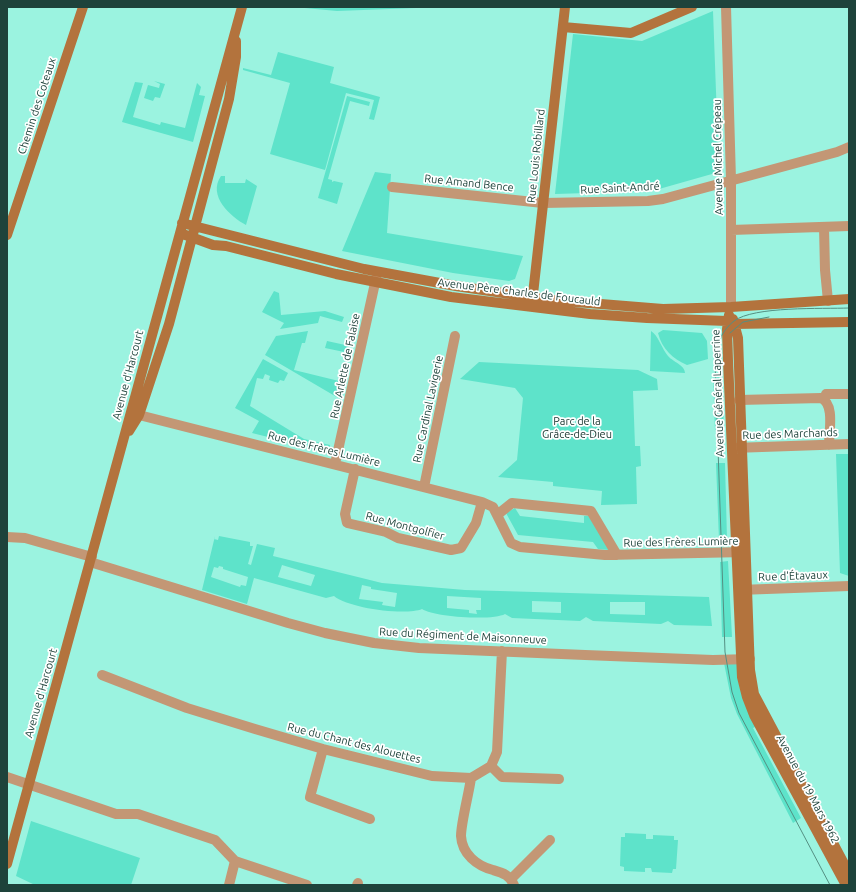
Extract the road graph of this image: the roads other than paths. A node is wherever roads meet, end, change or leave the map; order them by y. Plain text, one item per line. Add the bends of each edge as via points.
1 (83, 7) edge
2 (242, 7) edge
3 (565, 7) edge
4 (692, 7) edge
5 (726, 7) edge
6 (563, 27) junction
7 (236, 32) junction
8 (849, 147) edge
9 (731, 180) junction
10 (392, 187) dead end
11 (543, 203) junction
12 (849, 226) edge
13 (824, 227) junction
14 (181, 228) junction
15 (731, 230) junction
16 (194, 231) junction
17 (7, 236) edge
18 (270, 252) junction
19 (377, 272) junction
20 (375, 283) junction
21 (533, 297) junction
22 (849, 299) edge
23 (828, 301) junction
24 (532, 308) junction
25 (731, 308) junction
26 (849, 322) edge
27 (731, 323) junction
28 (455, 336) dead end
29 (826, 394) dead end
30 (849, 394) edge
31 (739, 400) junction
32 (139, 415) junction
33 (126, 436) junction
34 (829, 444) junction
35 (849, 444) edge
36 (737, 448) junction
37 (335, 464) junction
38 (354, 469) junction
39 (424, 487) junction
40 (482, 502) junction
41 (497, 515) junction
42 (7, 537) edge
43 (741, 552) junction
44 (617, 555) junction
45 (91, 560) junction
46 (849, 586) edge
47 (743, 590) junction
48 (502, 651) junction
49 (745, 660) junction
50 (102, 675) dead end
51 (764, 723) junction
52 (323, 749) junction
53 (491, 766) junction
54 (7, 777) edge
55 (471, 778) junction
56 (559, 779) dead end
57 (28, 784) junction
58 (370, 819) dead end
59 (550, 840) dead end
60 (235, 861) junction
61 (7, 864) edge
62 (849, 873) edge
63 (513, 882) edge
64 (229, 885) edge
65 (306, 885) edge
66 (846, 885) edge

1 - 17 main road, Chemin des Coteaux
2 - 7 main road, Avenue d'Harcourt
3 - 6 main road, Rue Louis Robillard
4 - 6 main road via 631,33
5 - 9 street, Avenue Michel Crépeau
6 - 11 main road, Rue Louis Robillard
7 - 14 main road, Avenue d'Harcourt
7 - 16 main road, Avenue d'Harcourt via 236,57 231,89
8 - 9 street, Rue Saint-André
9 - 11 street, Rue Saint-André via 648,201
9 - 15 street, Avenue Michel Crépeau
10 - 11 street, Rue Amand Bence
11 - 21 main road, Rue Louis Robillard
12 - 13 street
13 - 15 street
13 - 23 street
14 - 16 main road
14 - 33 main road, Avenue d'Harcourt
15 - 25 street, Avenue Michel Crépeau
16 - 18 main road, Avenue Père Charles de Foucauld via 221,232
16 - 18 main road, Avenue Père Charles de Foucauld via 213,246
16 - 32 main road, Avenue d'Harcourt via 169,324
18 - 19 main road, Avenue Père Charles de Foucauld
18 - 20 main road, Avenue Père Charles de Foucauld
19 - 20 street, Rue Arlette de Falaise
19 - 21 main road, Avenue Père Charles de Foucauld
20 - 24 main road, Avenue Père Charles de Foucauld
20 - 37 street, Rue Arlette de Falaise
21 - 24 main road, Rue Louis Robillard
21 - 25 main road, Avenue Père Charles de Foucauld via 663,309
22 - 23 main road, Avenue Père Charles de Foucauld
23 - 25 main road, Avenue Père Charles de Foucauld
24 - 27 main road, Avenue Père Charles de Foucauld
25 - 27 main road, Avenue Général Laperrine
26 - 27 main road, Avenue Père Charles de Foucauld
27 - 31 main road, Avenue Général Laperrine via 738,338
27 - 36 main road, Avenue Général Laperrine
28 - 39 street, Rue Cardinal Lavigerie
29 - 30 street
31 - 34 street via 821,398 830,406
31 - 36 main road, Avenue Général Laperrine
32 - 33 main road, Avenue d'Harcourt
32 - 37 street, Rue des Frères Lumière
33 - 45 main road, Avenue d'Harcourt
34 - 35 street, Rue des Marchands
34 - 36 street, Rue des Marchands
36 - 43 main road, Avenue Général Laperrine
37 - 38 street, Rue des Frères Lumière
38 - 39 street, Rue des Frères Lumière
38 - 40 street, Rue Montgolfier via 345,514 347,523 386,532 398,538 451,550 461,548 476,523
39 - 40 street, Rue des Frères Lumière
40 - 41 street, Rue des Frères Lumière via 493,506
41 - 44 street, Rue des Frères Lumière via 511,543 520,547
41 - 44 street, Rue des Frères Lumière via 512,503 591,511
42 - 45 street, Rue du Régiment de Maisonneuve via 30,539
43 - 44 street, Rue des Frères Lumière
43 - 47 main road, Avenue Général Laperrine
45 - 48 street, Rue du Régiment de Maisonneuve via 146,580 346,638 413,647
45 - 57 main road, Avenue d'Harcourt
46 - 47 street, Rue d'Étavaux
47 - 49 main road, Avenue Général Laperrine
48 - 49 street, Rue du Régiment de Maisonneuve
48 - 53 street via 497,752
49 - 51 main road, Avenue Général Laperrine via 747,698
50 - 52 street, Rue du Chant des Alouettes via 187,708
51 - 62 main road, Avenue du 19 Mars 1962
51 - 66 main road, Avenue du 19 Mars 1962
52 - 55 street, Rue du Chant des Alouettes via 432,776
52 - 58 street via 310,797
53 - 55 street
53 - 56 street via 502,777
54 - 57 street
55 - 63 street via 461,836 465,847 473,861 505,874
57 - 60 street via 116,814 138,814 215,840
57 - 61 main road, Avenue d'Harcourt
59 - 63 street
60 - 64 street
60 - 65 street

